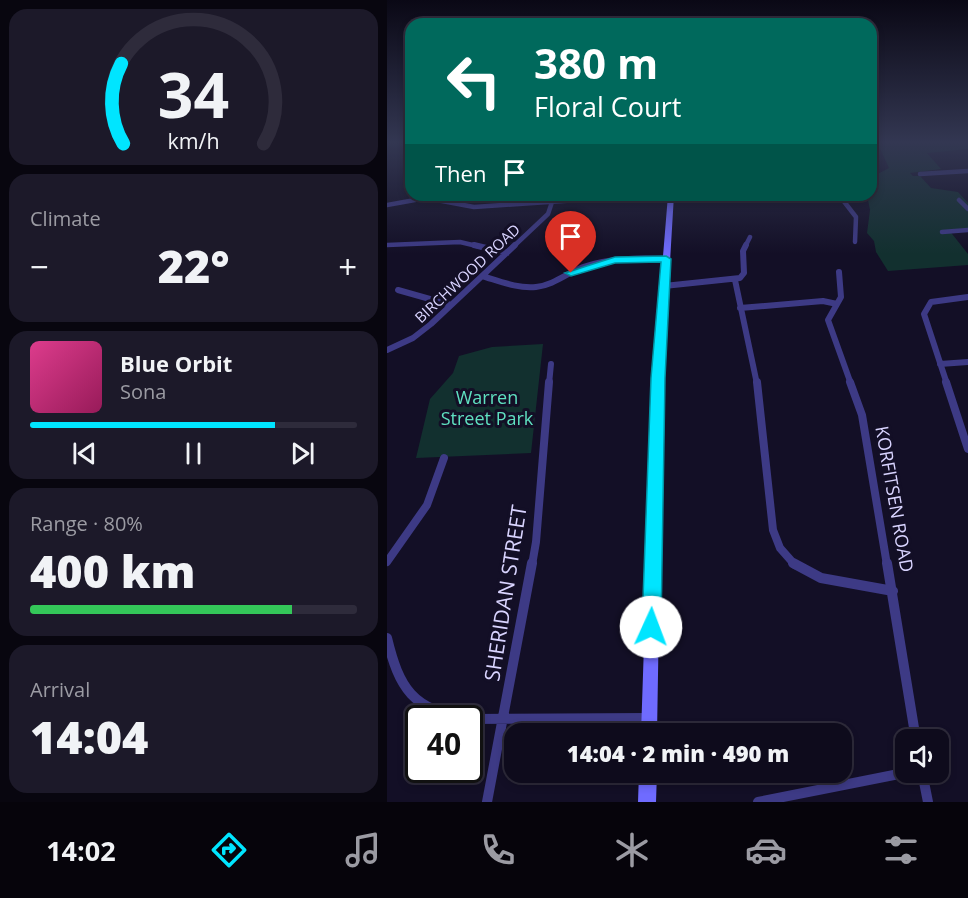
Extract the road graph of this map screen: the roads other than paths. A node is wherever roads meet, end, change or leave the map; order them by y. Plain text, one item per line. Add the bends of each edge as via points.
1 (959, 200) dead end
2 (407, 201) edge
3 (446, 201) edge
4 (566, 201) edge
5 (671, 201) edge
6 (844, 201) edge
7 (552, 202) junction
8 (387, 205) edge
9 (968, 209) edge
10 (968, 230) edge
11 (942, 231) dead end
12 (750, 237) dead end
13 (855, 242) dead end
14 (387, 245) edge
15 (507, 253) junction
16 (666, 259) junction
17 (839, 272) dead end
18 (482, 276) junction
19 (735, 280) junction
20 (664, 286) junction
21 (398, 290) dead end
22 (968, 297) edge
23 (837, 304) junction
24 (451, 305) junction
25 (740, 308) junction
26 (387, 350) edge
27 (968, 362) edge
28 (551, 364) dead end
29 (940, 364) junction
30 (968, 449) edge
31 (444, 458) dead end
32 (387, 562) edge
33 (893, 591) junction
34 (387, 638) edge
35 (422, 705) edge
36 (649, 718) junction
37 (483, 719) edge
38 (502, 720) junction
39 (649, 723) edge
40 (914, 729) edge
41 (895, 775) edge
42 (648, 783) edge
43 (924, 783) edge
44 (487, 802) edge
45 (647, 802) edge
46 (758, 802) edge
47 (928, 802) edge

1 - 9 street
2 - 8 street
3 - 7 street via 468,207
4 - 7 street
5 - 16 street
6 - 13 street via 856,217
7 - 15 street, BIRCHWOOD ROAD via 547,214
10 - 11 street
12 - 19 street via 743,247 744,273
14 - 15 street via 460,242
15 - 18 street, BIRCHWOOD ROAD
16 - 18 street via 598,263 535,287
16 - 20 street
17 - 23 street, KORFITSEN ROAD via 841,297
18 - 24 street, BIRCHWOOD ROAD
19 - 20 street
19 - 25 street
20 - 36 street
21 - 24 street
22 - 29 street via 936,300 924,314
23 - 25 street
23 - 33 street, KORFITSEN ROAD via 830,313 829,327 862,415
24 - 26 street, BIRCHWOOD ROAD via 413,338
25 - 33 street via 755,367 773,530 780,550 796,567 816,578
27 - 29 street
28 - 38 street, SHERIDAN STREET via 536,542
29 - 30 street
31 - 32 street via 427,505
33 - 40 street, KORFITSEN ROAD
34 - 35 street via 400,683
36 - 38 street
36 - 39 street
37 - 38 street
38 - 44 street, SHERIDAN STREET
41 - 46 street
42 - 45 street
43 - 47 street

